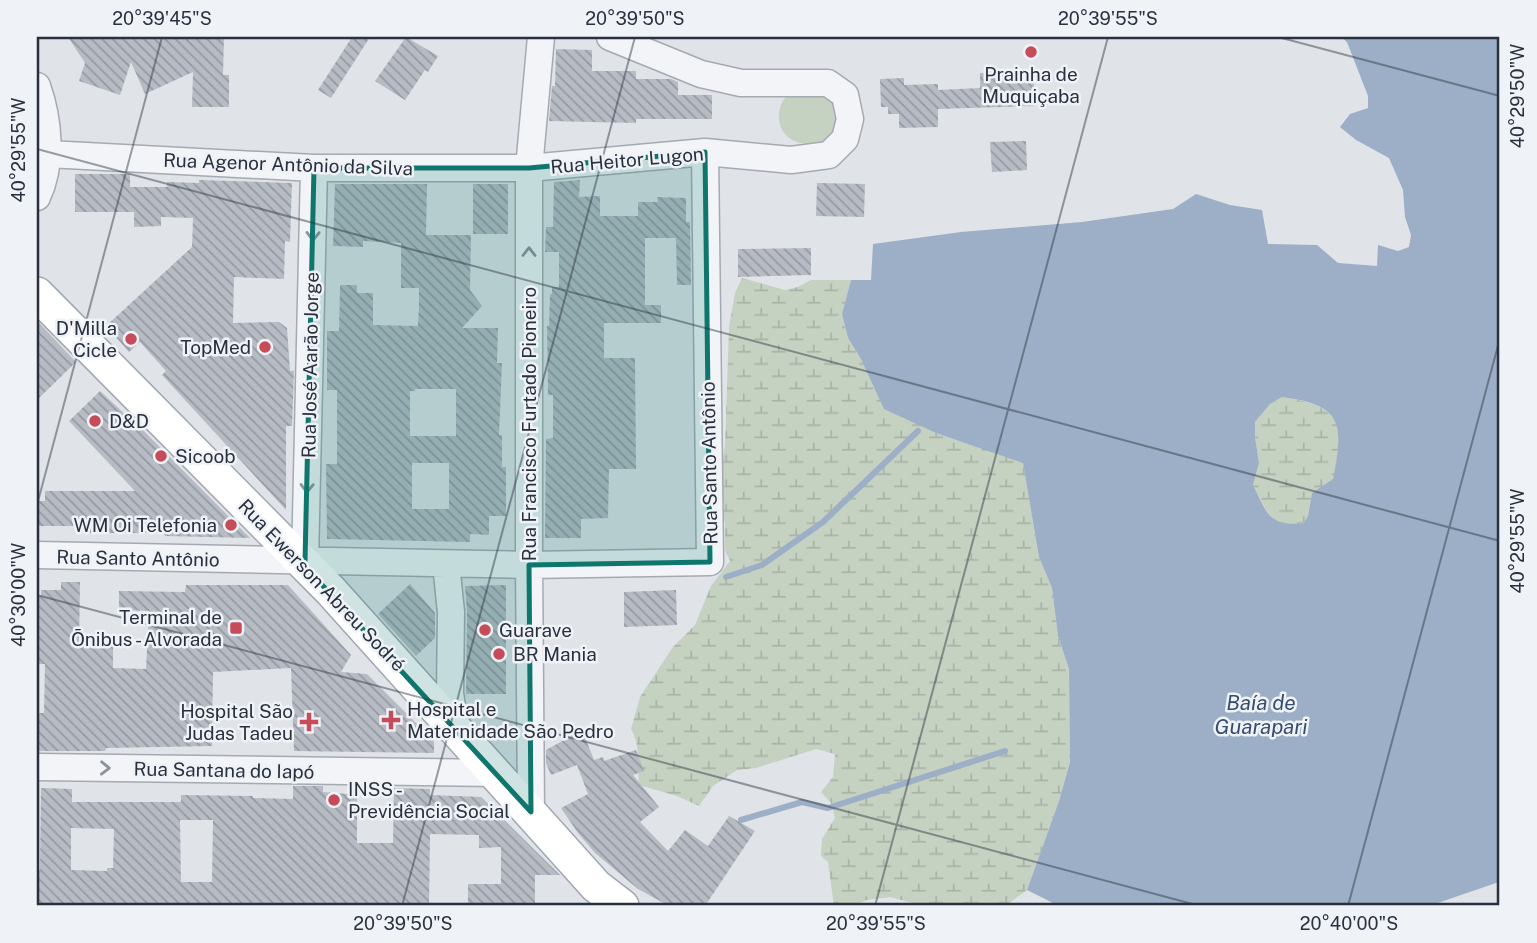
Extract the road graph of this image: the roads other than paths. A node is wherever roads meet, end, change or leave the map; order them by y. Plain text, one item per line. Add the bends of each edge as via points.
1 (541, 37) edge
2 (610, 37) edge
3 (37, 86) edge
4 (705, 152) junction
5 (48, 154) junction
6 (314, 168) junction
7 (529, 168) junction
8 (37, 197) edge
9 (37, 294) edge
10 (37, 555) edge
11 (303, 561) junction
12 (446, 564) junction
13 (529, 565) junction
14 (449, 722) junction
15 (37, 767) edge
16 (496, 773) junction
17 (531, 812) junction
18 (601, 896) edge
19 (622, 906) edge

1 - 7 street, Rua Francisco Furtado Pioneiro
2 - 4 street, Rua Heitor Lugon via 701,74 741,83 828,83 845,95 850,118 845,139 829,155 791,160
3 - 5 street via 45,110
4 - 7 street, Rua Heitor Lugon
4 - 13 street, Rua Santo Antônio via 710,562
5 - 6 street, Rua Agenor Antônio da Silva
5 - 8 street
6 - 7 street, Rua Agenor Antônio da Silva
6 -> 11 street, Rua José Aarão Jorge
13 -> 7 street, Rua Francisco Furtado Pioneiro
9 - 11 main road, Rua Ewerson Abreu Sodré
10 - 11 street, Rua Santo Antônio
11 - 12 street, Rua Santo Antônio
11 - 14 main road, Rua Ewerson Abreu Sodré
12 - 13 street, Rua Santo Antônio
12 - 14 street via 451,612
13 - 17 street, Rua Francisco Furtado Pioneiro
14 - 16 main road, Rua Ewerson Abreu Sodré
15 -> 16 street, Rua Santana do Iapó
16 - 17 main road, Rua Ewerson Abreu Sodré
17 - 18 main road, Rua Ewerson Abreu Sodré
18 - 19 main road, Rua Ewerson Abreu Sodré

